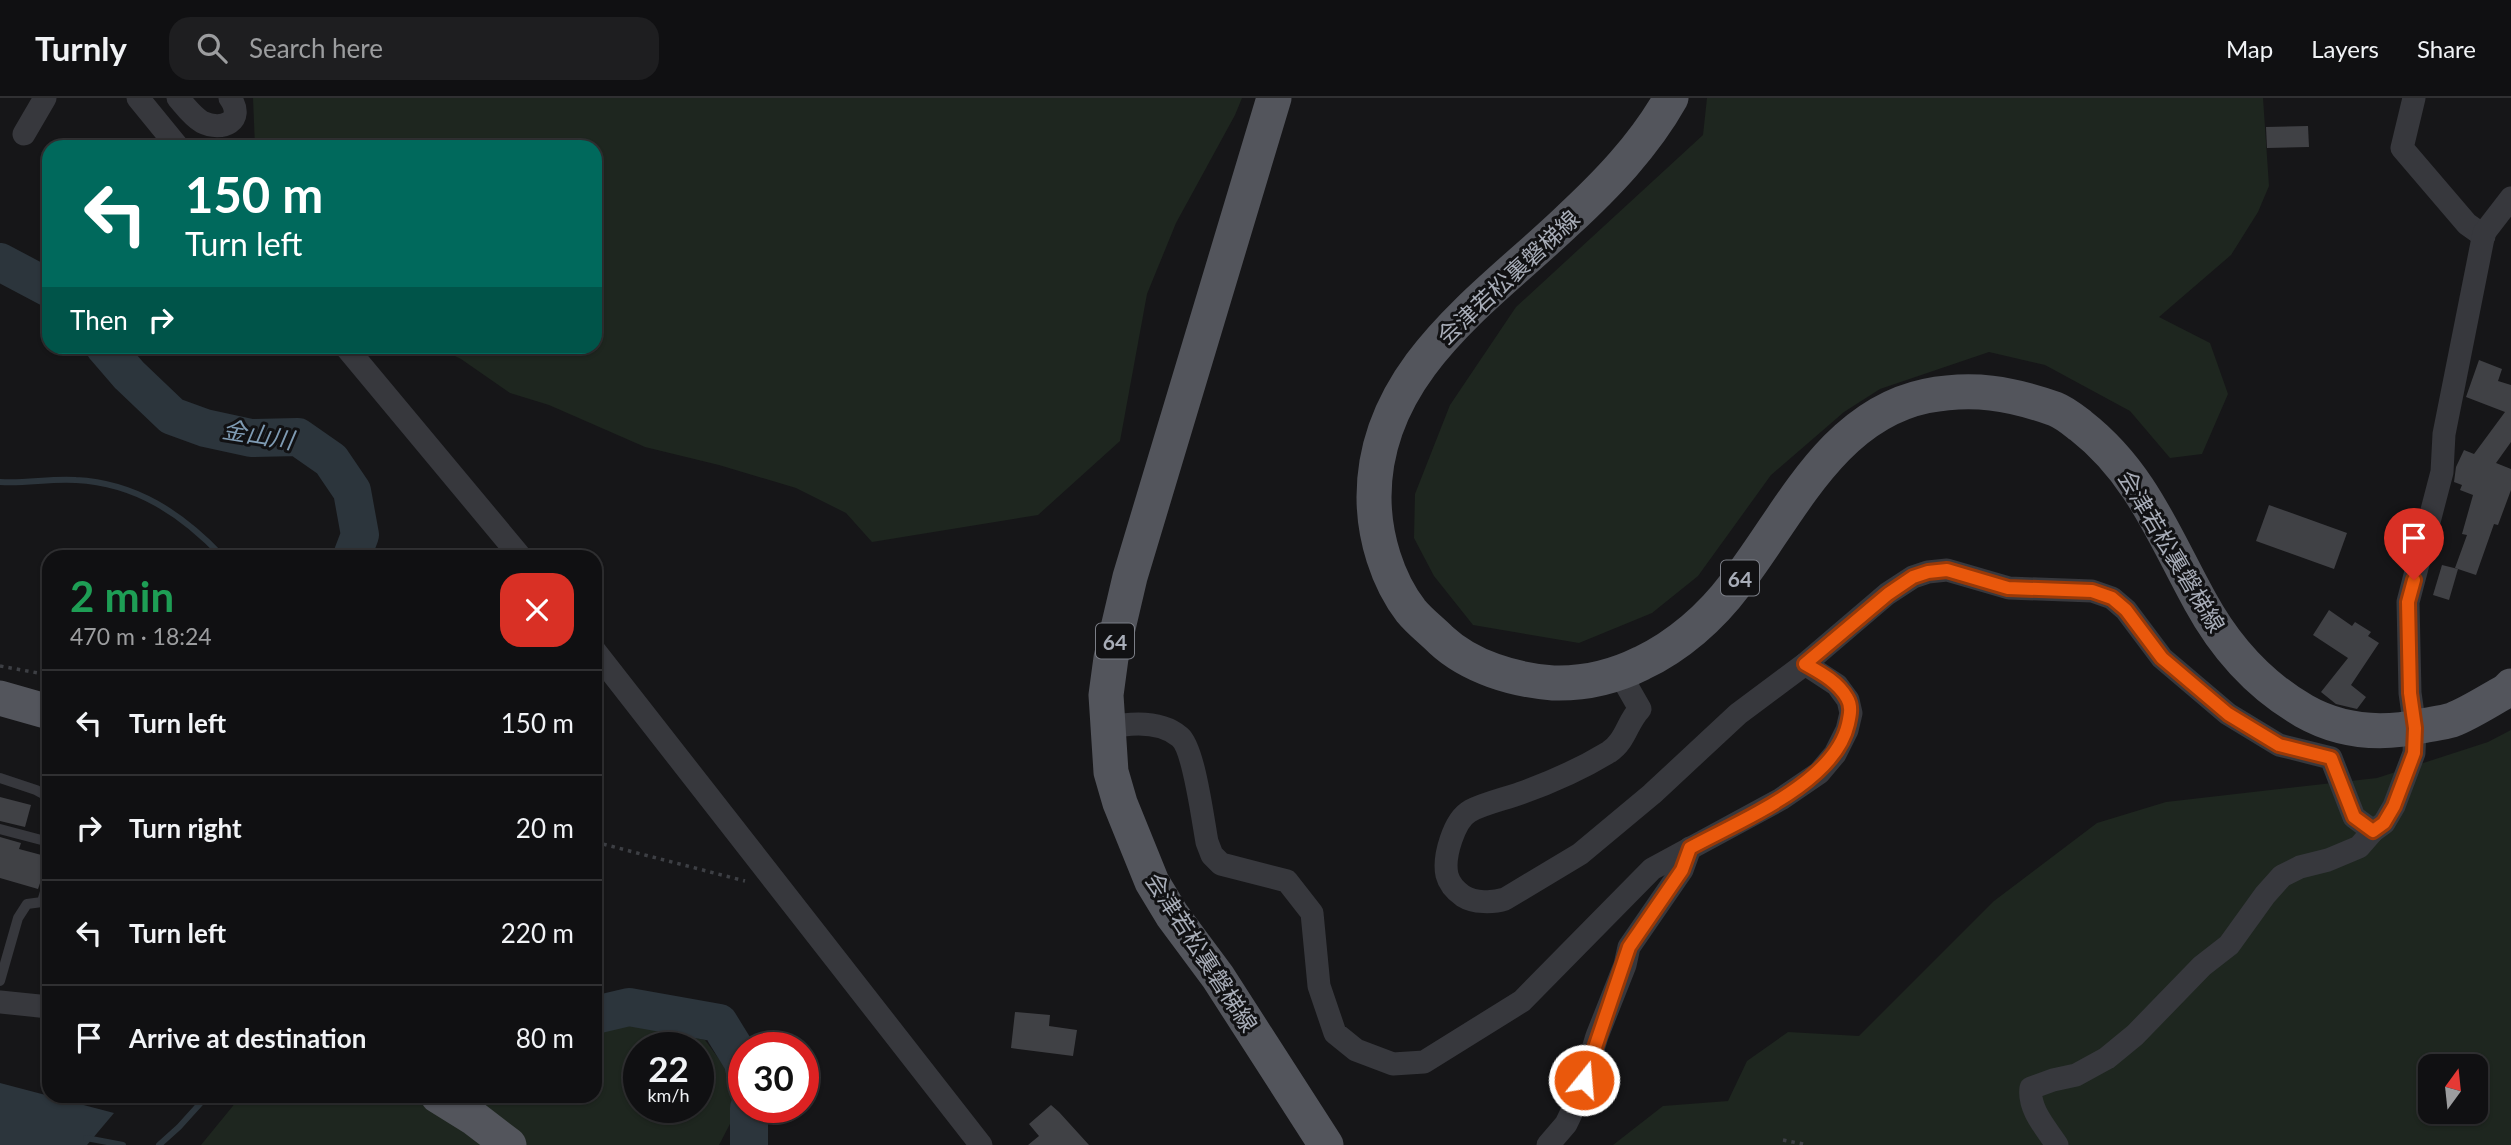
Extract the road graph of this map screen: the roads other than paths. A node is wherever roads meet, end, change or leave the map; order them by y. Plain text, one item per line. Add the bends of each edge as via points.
1 (45, 98) edge
2 (138, 98) edge
3 (178, 98) edge
4 (230, 98) edge
5 (1274, 98) edge
6 (1671, 98) edge
7 (2414, 98) edge
8 (24, 134) dead end
9 (172, 140) edge
10 (2511, 198) edge
11 (2484, 236) junction
12 (352, 354) edge
13 (515, 550) edge
14 (602, 660) edge
15 (1805, 664) junction
16 (1620, 674) junction
17 (2511, 686) edge
18 (0, 698) edge
19 (42, 710) edge
20 (1106, 728) junction
21 (2415, 728) junction
22 (0, 778) edge
23 (42, 793) edge
24 (0, 829) edge
25 (2373, 831) junction
26 (42, 840) edge
27 (1690, 848) junction
28 (42, 903) edge
29 (0, 981) edge
30 (0, 1002) edge
31 (42, 1006) edge
32 (449, 1103) edge
33 (509, 1145) edge
34 (981, 1145) edge
35 (1326, 1145) edge
36 (1548, 1145) edge
37 (2057, 1145) edge

1 - 8 street
2 - 9 street
3 - 4 street via 205,124 221,127 236,114
5 - 20 main road, 会津若松裏磐梯線 / 64 via 1130,578 1111,658
6 - 16 main road, 会津若松裏磐梯線 / 64 via 1653,130 1617,172 1458,320 1430,352 1406,383 1387,423 1374,474 1374,516 1388,571 1411,611 1450,649 1501,673 1531,681 1561,683
7 - 11 street via 2402,148 2467,224
10 - 11 street
11 - 21 street via 2444,434 2442,472 2408,602
12 - 13 street
14 - 34 street
15 - 16 street via 1738,714 1580,854 1505,899 1465,898 1454,888 1446,867 1454,830 1468,812 1561,779 1612,750 1640,709
15 - 25 street via 1888,594 1928,572 1947,570 2008,588 2092,591 2112,598 2126,610 2162,658 2228,714 2279,745 2331,758 2354,817
15 - 27 street via 1837,685 1848,700 1847,730 1835,754 1819,773 1781,799
16 - 21 main road, 会津若松裏磐梯線 / 64 via 1653,658 1708,615 1733,589 1831,453 1867,421 1905,401 1955,390 2010,394 2063,412 2101,441 2135,480 2201,604 2238,658 2278,696 2325,723 2362,731
17 - 21 main road, 会津若松裏磐梯線 / 64 via 2452,720
18 - 19 main road
20 - 27 street via 1142,724 1164,728 1181,738 1190,754 1212,855 1221,864 1287,881 1312,913 1319,986 1335,1032 1356,1050 1393,1065 1424,1062 1522,1001 1652,869
20 - 35 main road, 会津若松裏磐梯線 / 64 via 1117,792 1152,881
21 - 25 street via 2414,753 2394,806
22 - 23 lane
24 - 26 lane
25 - 37 street via 2359,847 2282,876 2229,945 2108,1058 2076,1075 2031,1088 2029,1098
27 - 36 street via 1682,870 1629,947 1577,1101
28 - 29 lane via 27,904 18,918
30 - 31 street
32 - 33 main road

